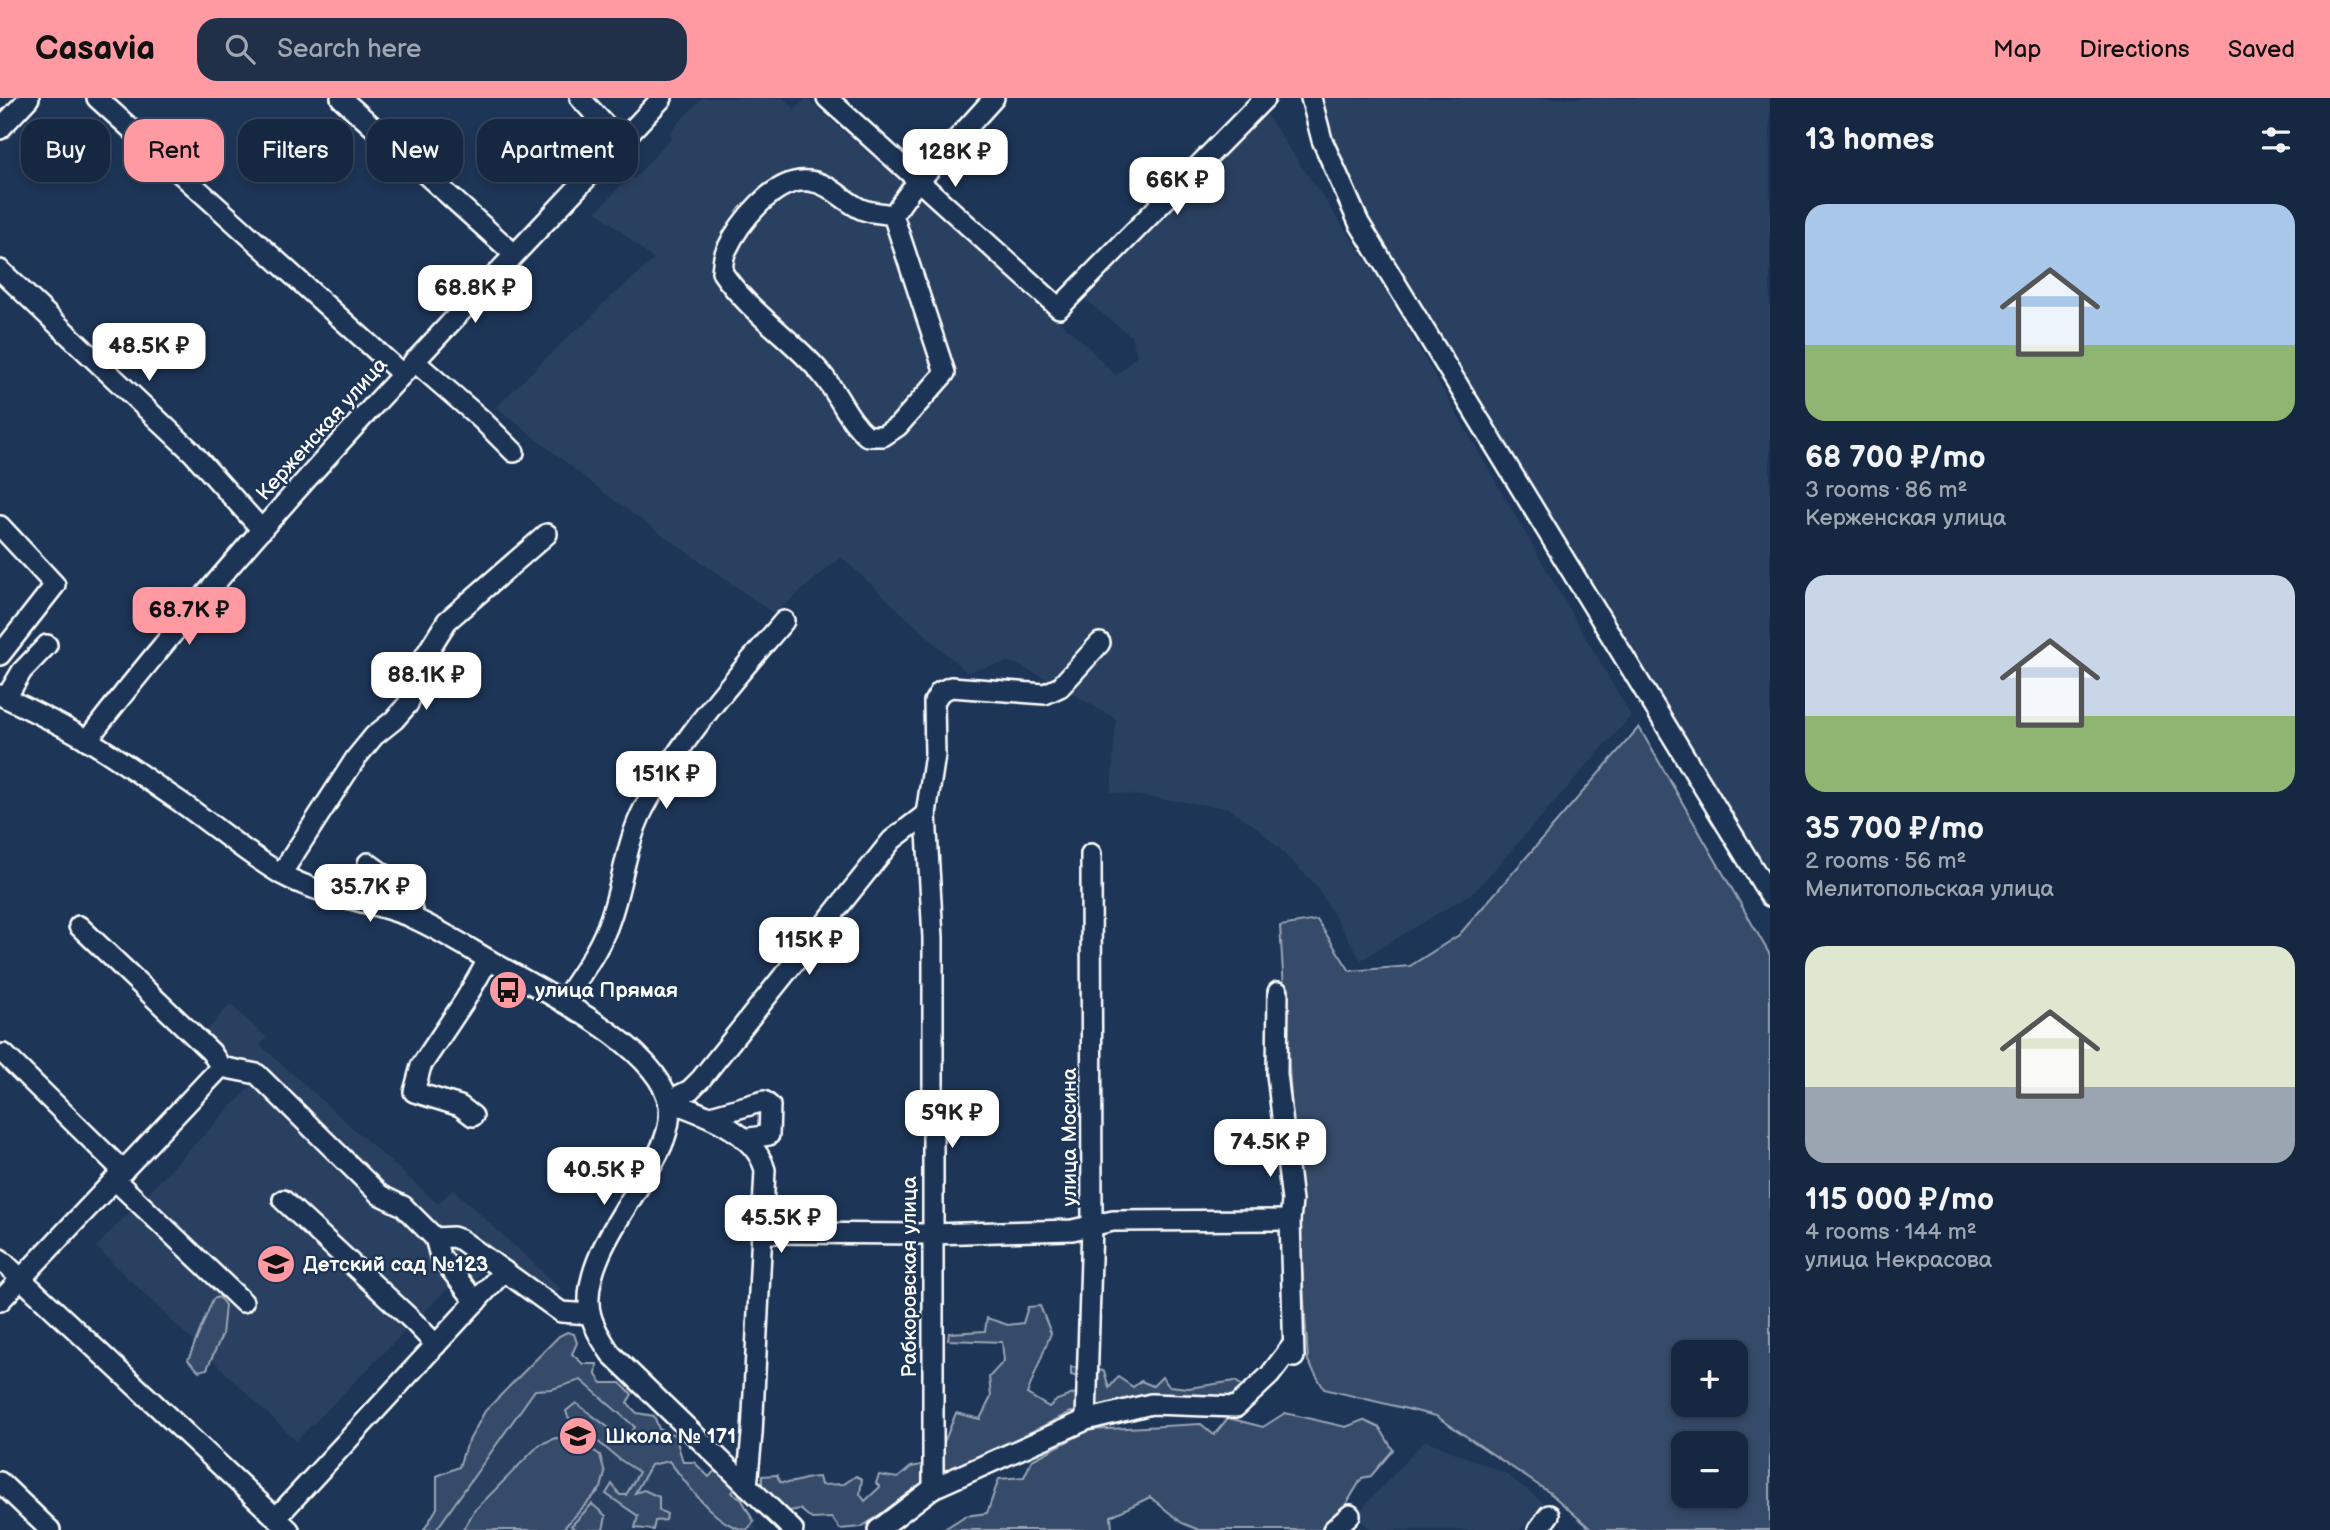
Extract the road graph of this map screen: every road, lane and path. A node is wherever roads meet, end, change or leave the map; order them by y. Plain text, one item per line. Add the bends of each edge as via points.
1 (29, 98) edge
2 (97, 98) edge
3 (341, 98) edge
4 (580, 98) edge
5 (662, 98) edge
6 (994, 98) edge
7 (1265, 98) edge
8 (1311, 98) edge
9 (830, 99) edge
10 (600, 119) edge
11 (638, 124) edge
12 (0, 129) edge
13 (583, 182) edge
14 (918, 182) junction
15 (893, 215) junction
16 (514, 254) junction
17 (0, 270) edge
18 (408, 367) junction
19 (514, 452) dead end
20 (0, 526) edge
21 (262, 530) junction
22 (547, 534) dead end
23 (784, 621) dead end
24 (1100, 643) dead end
25 (47, 645) dead end
26 (0, 655) edge
27 (3, 696) edge
28 (87, 740) junction
29 (926, 814) junction
30 (1091, 855) dead end
31 (368, 863) dead end
32 (281, 874) junction
33 (1770, 896) edge
34 (414, 919) junction
35 (79, 926) dead end
36 (488, 960) junction
37 (1278, 992) dead end
38 (563, 1002) junction
39 (4, 1054) dead end
40 (220, 1068) junction
41 (668, 1101) junction
42 (473, 1116) dead end
43 (711, 1116) junction
44 (744, 1139) junction
45 (119, 1175) junction
46 (283, 1200) dead end
47 (1290, 1220) junction
48 (1092, 1226) junction
49 (762, 1233) junction
50 (931, 1234) junction
51 (435, 1238) junction
52 (0, 1258) edge
53 (504, 1271) junction
54 (21, 1279) junction
55 (0, 1301) edge
56 (243, 1302) dead end
57 (476, 1302) junction
58 (590, 1314) junction
59 (436, 1346) junction
60 (1086, 1420) junction
61 (0, 1482) edge
62 (747, 1486) junction
63 (933, 1488) junction
64 (1350, 1515) dead end
65 (283, 1524) edge
66 (50, 1530) edge
67 (793, 1530) edge
68 (878, 1530) edge
69 (1333, 1530) edge

1 - 12 street
2 - 18 street
3 - 16 street
4 - 10 street
5 - 11 street, Керженская улица
6 - 14 street
7 - 14 street via 1059,308
8 - 33 street via 1322,139 1359,223
9 - 14 street
13 - 16 street, Керженская улица
14 - 15 street
15 - 15 street via 944,373 898,426 883,436 867,436 853,424 820,372 734,291 722,272 724,253 750,212 791,183 824,185 862,210
16 - 18 street, Керженская улица
17 - 21 street via 192,452
18 - 19 street via 481,419
18 - 21 street, Керженская улица
20 - 26 street via 55,585
21 - 28 street, Керженская улица
22 - 32 street via 447,621 425,656 408,704 356,758
23 - 38 street via 697,725 644,807 601,944
24 - 29 street, Рабкоровская улица via 1060,687 1045,694 951,687 940,692 934,702 935,755
25 - 27 street
27 - 28 street
28 - 32 street
29 - 41 street via 892,840 701,1079
29 - 50 street, Рабкоровская улица via 933,938
30 - 48 street, улица Мосина
31 - 34 street via 407,891
32 - 34 street via 317,890
34 - 36 street
35 - 40 street via 211,1052
36 - 38 street
36 - 42 street via 429,1051 414,1092 460,1106
37 - 47 street via 1278,1074 1291,1181
38 - 41 street via 610,1031 638,1056
39 - 45 street
40 - 45 street
40 - 51 street via 257,1074 380,1195 403,1206
41 - 43 street
41 - 58 street via 670,1122 660,1152 593,1270
43 - 44 street
43 - 44 street via 764,1101 770,1106 769,1135
44 - 49 street via 762,1158 765,1170
45 - 54 street
45 - 56 street
46 - 59 street
47 - 48 street via 1112,1221
47 - 60 street via 1294,1355 1236,1407 1151,1404
48 - 50 street
48 - 60 street, улица Мосина
49 - 50 street
49 - 62 street
50 - 63 street, Рабкоровская улица
51 - 53 street via 461,1240
51 - 57 street via 440,1256
52 - 54 street
53 - 57 street
53 - 58 street via 561,1312
54 - 55 street
54 - 65 street
57 - 59 street
58 - 62 street via 611,1354
59 - 65 street
60 - 63 street
61 - 66 street
62 - 67 street
63 - 68 street
64 - 69 street

